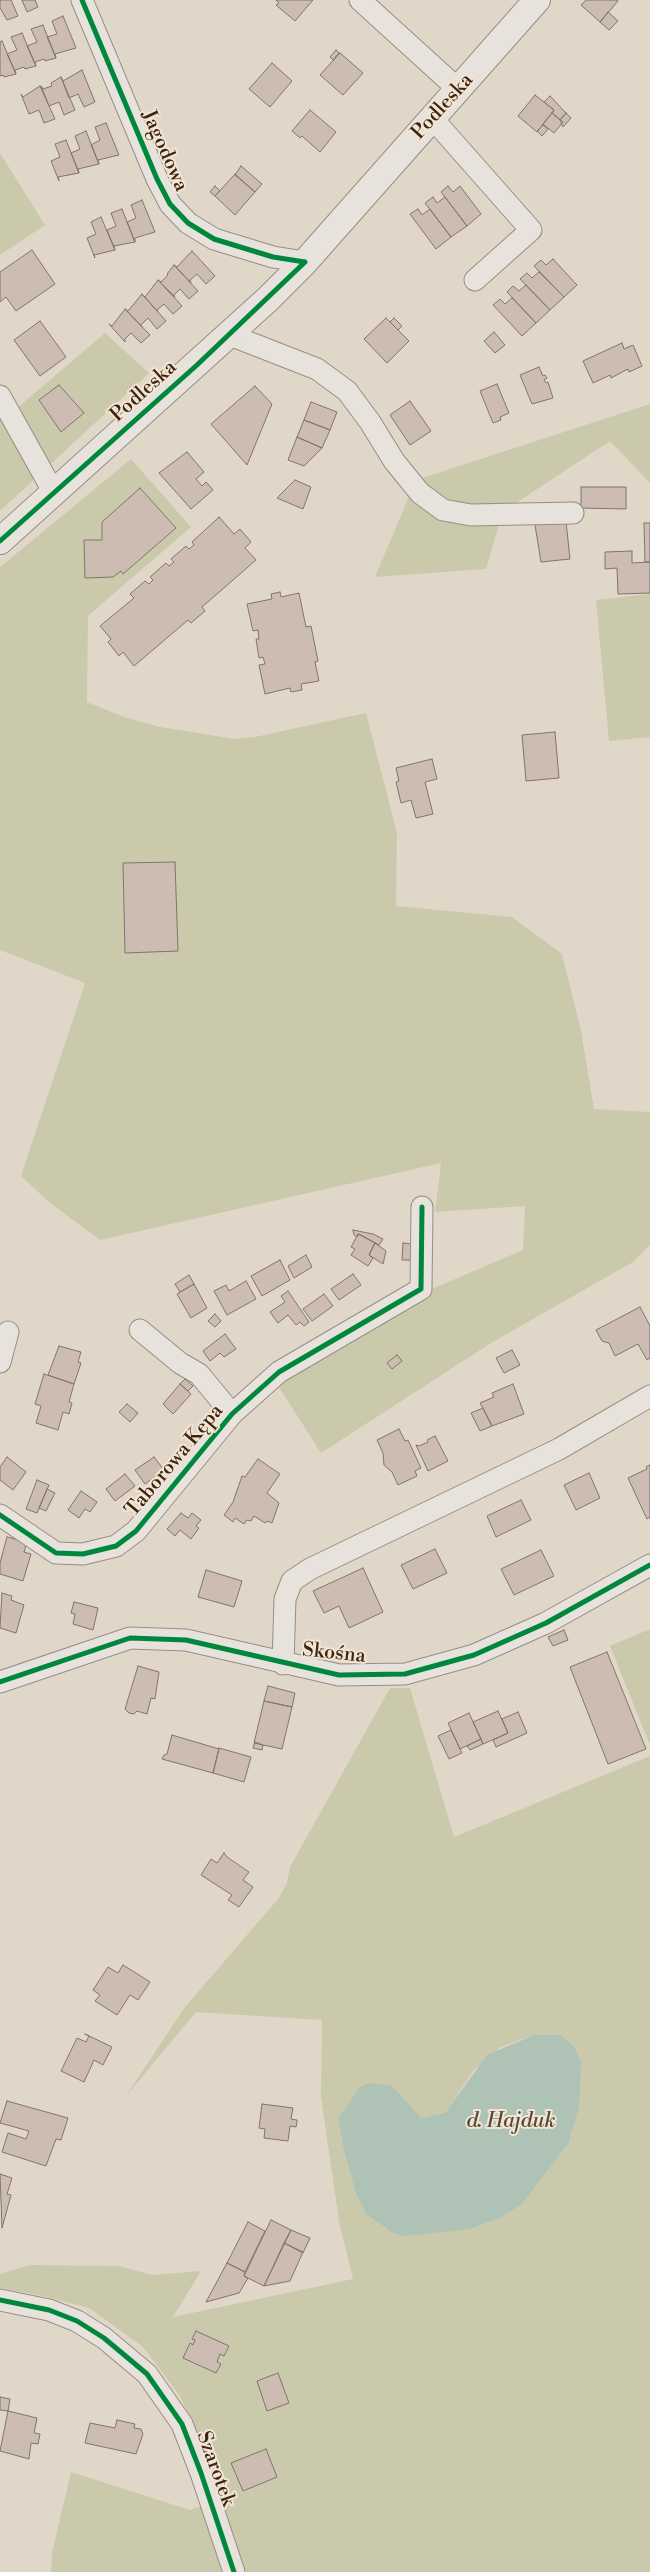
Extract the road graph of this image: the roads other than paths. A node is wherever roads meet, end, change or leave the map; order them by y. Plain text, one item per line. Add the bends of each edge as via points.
1 (82, 0) edge
2 (360, 0) edge
3 (537, 0) edge
4 (459, 90) junction
5 (433, 119) junction
6 (305, 262) junction
7 (475, 280) dead end
8 (230, 335) junction
9 (0, 396) edge
10 (54, 492) junction
11 (573, 513) dead end
12 (0, 541) edge
13 (422, 1207) dead end
14 (140, 1330) dead end
15 (8, 1332) dead end
16 (0, 1362) edge
17 (650, 1396) edge
18 (232, 1414) junction
19 (0, 1515) edge
20 (650, 1565) edge
21 (283, 1664) junction
22 (0, 1682) edge
23 (0, 2300) edge
24 (234, 2572) edge

1 - 6 street, Jagodowa via 170,204 188,223 214,239 273,257
2 - 4 street
3 - 4 street, Podleska
4 - 5 street, Podleska
5 - 6 street, Podleska
5 - 7 street via 531,230
6 - 8 street, Podleska
8 - 10 street, Podleska
8 - 11 street via 317,369 347,391 394,461 420,492 443,510 471,514
9 - 10 street
10 - 12 street, Podleska
13 - 18 street, Taborowa Kępa via 421,1288 279,1372
14 - 18 street, Taborowa Kępa via 180,1363 199,1374
15 - 16 street
17 - 21 street, Skośna via 559,1449 310,1569 292,1581 285,1599
18 - 19 street, Taborowa Kępa via 136,1531 116,1546 83,1554 56,1552
20 - 21 street, Skośna via 546,1624 474,1655 405,1674 339,1674
21 - 22 street, Skośna via 186,1640 130,1638
23 - 24 street, Szarotek via 49,2310 77,2321 104,2338 146,2374 182,2424

